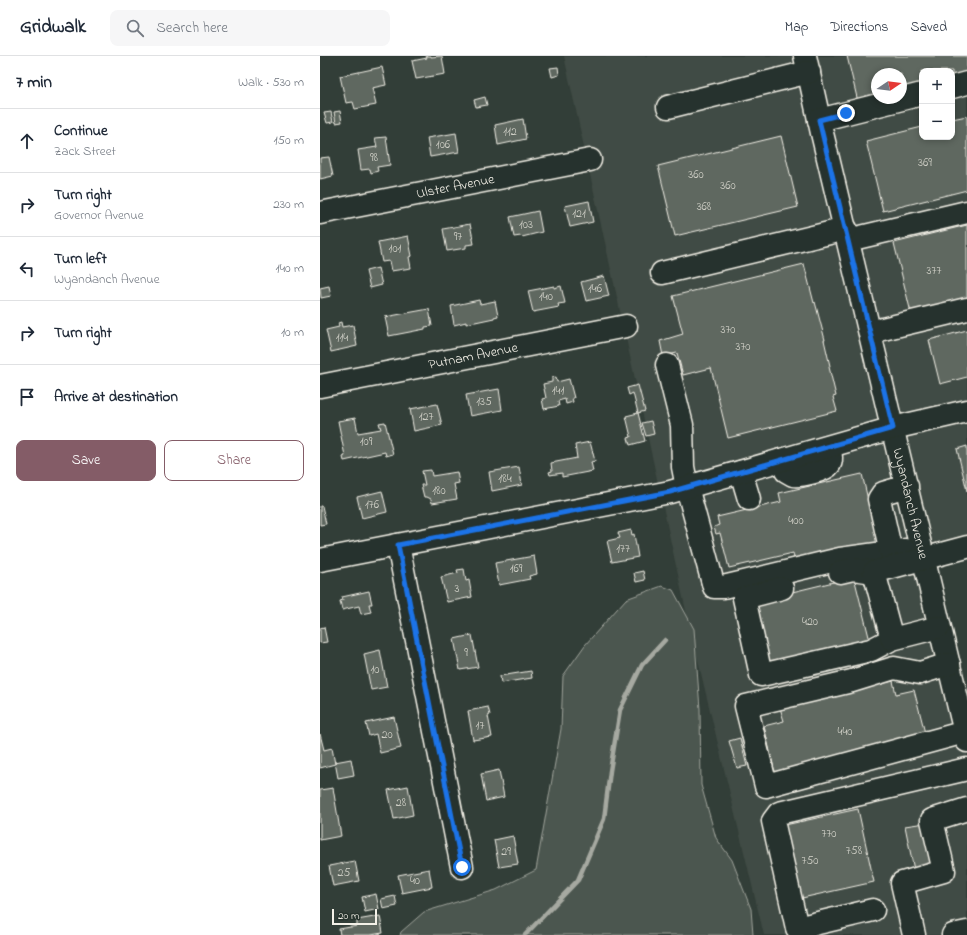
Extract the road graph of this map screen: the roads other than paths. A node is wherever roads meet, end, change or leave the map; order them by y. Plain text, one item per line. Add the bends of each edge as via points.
1 (807, 64) edge
2 (967, 83) edge
3 (955, 86) edge
4 (919, 95) edge
5 (668, 107) dead end
6 (819, 120) junction
7 (590, 160) dead end
8 (967, 212) edge
9 (320, 213) edge
10 (847, 234) junction
11 (662, 273) dead end
12 (967, 308) edge
13 (626, 326) dead end
14 (870, 332) junction
15 (667, 365) dead end
16 (320, 386) edge
17 (967, 410) edge
18 (893, 428) junction
19 (741, 472) junction
20 (907, 486) junction
21 (687, 487) junction
22 (749, 499) dead end
23 (398, 545) junction
24 (967, 547) edge
25 (891, 552) junction
26 (922, 552) junction
27 (320, 560) edge
28 (874, 572) junction
29 (939, 627) junction
30 (892, 639) junction
31 (949, 664) junction
32 (966, 737) edge
33 (967, 769) edge
34 (967, 809) edge
35 (462, 867) dead end
36 (873, 910) dead end
37 (798, 931) edge
38 (967, 932) edge
39 (914, 935) edge
40 (953, 935) edge

1 - 5 street
1 - 6 street, Wyandanch Avenue
2 - 3 street
4 - 6 street
6 - 10 street, Wyandanch Avenue
7 - 9 street, Ulster Avenue
8 - 10 street
10 - 11 street
10 - 14 street, Wyandanch Avenue
12 - 14 street
13 - 16 street, Putnam Avenue
14 - 18 street, Wyandanch Avenue
15 - 21 street via 682,425 683,467
17 - 18 street
18 - 19 street
18 - 20 street, Wyandanch Avenue
19 - 21 street
19 - 22 street
20 - 25 street via 883,493 880,499
20 - 26 street, Wyandanch Avenue
21 - 23 street via 663,494
21 - 25 street via 713,584 716,587 840,559
23 - 27 street
23 - 35 street
24 - 26 street
25 - 26 street
26 - 28 street
26 - 29 street, Wyandanch Avenue
28 - 30 street
28 - 30 street via 853,569 744,598 761,675 871,650
29 - 30 street
29 - 31 street, Wyandanch Avenue
31 - 32 street, Wyandanch Avenue
31 - 32 street via 920,672 894,668 852,681 746,706 766,786
33 - 37 street via 778,813 773,821
34 - 39 street via 932,820 944,871 902,883
36 - 37 street
38 - 40 street

